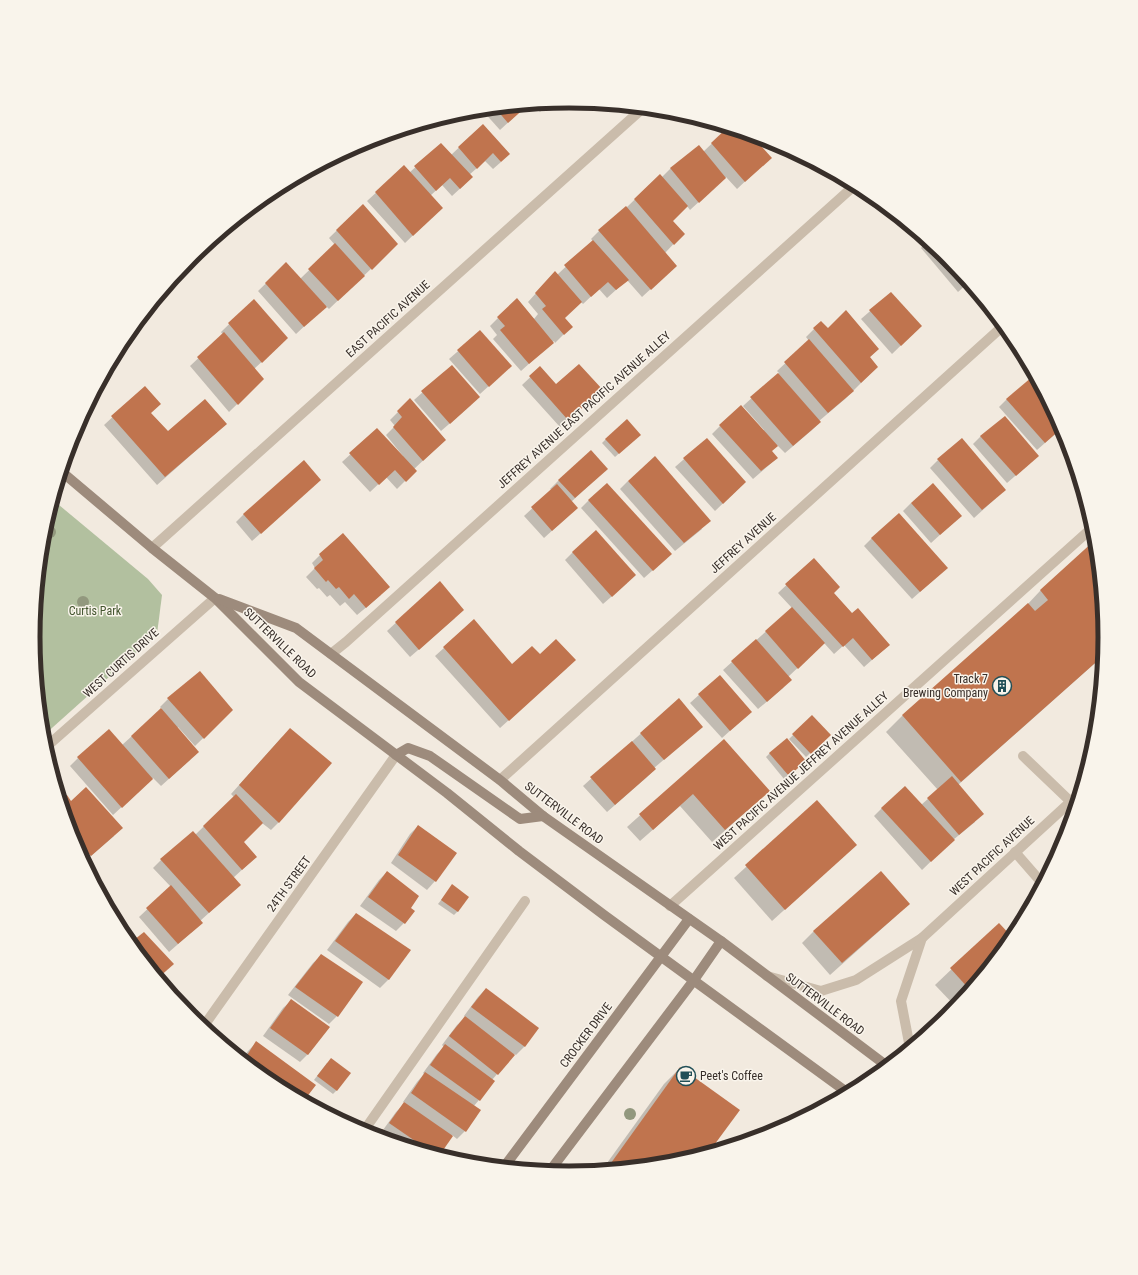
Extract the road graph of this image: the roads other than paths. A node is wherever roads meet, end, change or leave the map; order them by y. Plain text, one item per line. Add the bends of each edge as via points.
1 (638, 113) edge
2 (850, 189) edge
3 (999, 330) edge
4 (66, 475) edge
5 (1087, 532) edge
6 (152, 548) junction
7 (215, 598) junction
8 (330, 654) junction
9 (51, 743) edge
10 (396, 755) junction
11 (1023, 756) dead end
12 (500, 780) junction
13 (1071, 802) joint
14 (543, 816) junction
15 (1015, 852) junction
16 (1039, 879) edge
17 (525, 901) dead end
18 (670, 906) junction
19 (689, 919) junction
20 (922, 938) junction
21 (721, 941) junction
22 (661, 958) junction
23 (765, 975) junction
24 (694, 980) junction
25 (206, 1022) edge
26 (909, 1042) edge
27 (883, 1063) edge
28 (843, 1090) edge
29 (367, 1126) edge
30 (507, 1163) edge
31 (554, 1166) edge

1 - 6 street, EAST PACIFIC AVENUE
2 - 8 street, JEFFREY AVENUE EAST PACIFIC AVENUE ALLEY
3 - 12 street, JEFFREY AVENUE
4 - 6 main road, SUTTERVILLE ROAD
5 - 18 street, WEST PACIFIC AVENUE JEFFREY AVENUE ALLEY
6 - 7 main road, SUTTERVILLE ROAD
7 - 8 main road, SUTTERVILLE ROAD via 296,628
7 - 9 street, WEST CURTIS DRIVE
7 - 10 main road, SUTTERVILLE ROAD via 299,682
8 - 12 main road, SUTTERVILLE ROAD
10 - 14 main road via 408,748 430,756 520,819
10 - 22 main road, SUTTERVILLE ROAD
10 - 25 street, 24TH STREET
11 - 13 street
12 - 14 main road, SUTTERVILLE ROAD
13 - 15 street, WEST PACIFIC AVENUE
14 - 18 main road, SUTTERVILLE ROAD
15 - 16 street
15 - 20 street, WEST PACIFIC AVENUE
17 - 29 street
18 - 19 main road, SUTTERVILLE ROAD
19 - 21 main road, SUTTERVILLE ROAD
19 - 22 main road, CROCKER DRIVE
20 - 23 street, WEST PACIFIC AVENUE via 856,980 821,991
20 - 26 street, WEST PACIFIC AVENUE via 901,1001
21 - 23 main road, SUTTERVILLE ROAD
21 - 24 main road
22 - 24 main road, SUTTERVILLE ROAD
22 - 30 main road, CROCKER DRIVE
23 - 27 main road, SUTTERVILLE ROAD
24 - 28 main road, SUTTERVILLE ROAD
24 - 31 main road

